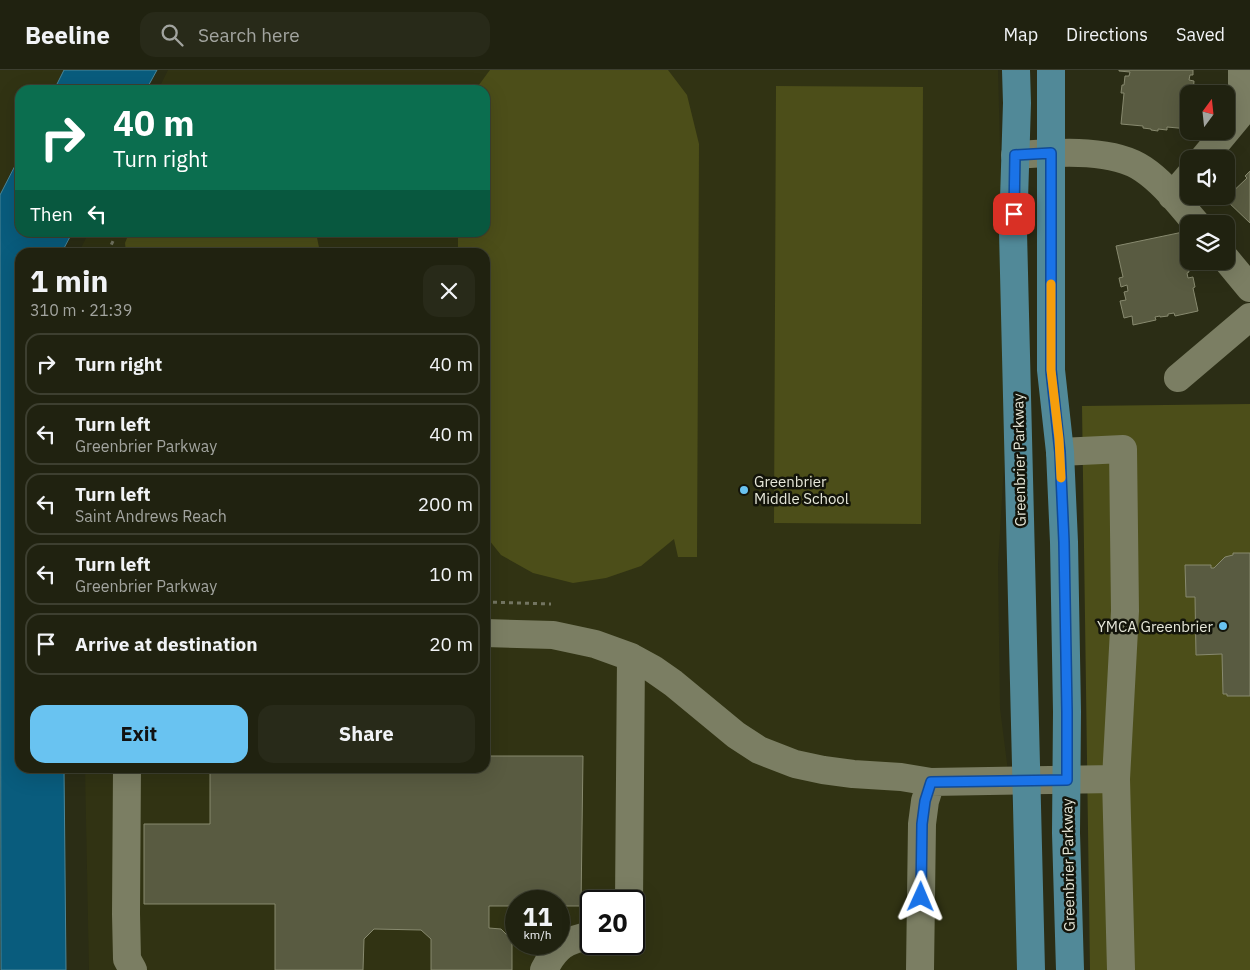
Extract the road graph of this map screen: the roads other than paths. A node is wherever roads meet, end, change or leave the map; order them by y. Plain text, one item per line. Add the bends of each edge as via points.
1 (1016, 70) edge
2 (1051, 70) edge
3 (1242, 70) edge
4 (1210, 150) edge
5 (1051, 153) junction
6 (1015, 155) junction
7 (1180, 186) edge
8 (1235, 270) edge
9 (1250, 288) edge
10 (1250, 317) edge
11 (1178, 378) dead end
12 (1060, 452) junction
13 (490, 633) edge
14 (631, 657) junction
15 (127, 773) edge
16 (1116, 779) junction
17 (1067, 780) junction
18 (1026, 781) junction
19 (931, 782) junction
20 (629, 890) edge
21 (580, 937) edge
22 (132, 970) edge
23 (544, 970) edge
24 (920, 970) edge
25 (1031, 970) edge
26 (1070, 970) edge
27 (1120, 970) edge

1 - 6 main road, Greenbrier Parkway
2 - 5 main road, Greenbrier Parkway
3 - 4 street via 1242,112
5 - 6 street
5 - 7 street via 1101,154 1132,162 1157,181
5 - 12 main road, Greenbrier Parkway via 1051,370
6 - 18 main road, Greenbrier Parkway via 1013,232
8 - 9 street
10 - 11 street
12 - 16 street via 1123,449 1125,611
12 - 17 main road, Greenbrier Parkway
13 - 14 street via 553,636 595,644
14 - 19 street via 673,683 760,750 795,764 822,770
14 - 20 street
15 - 22 street via 127,959
16 - 17 street
16 - 27 street
17 - 18 street
17 - 26 main road, Greenbrier Parkway
18 - 19 street
18 - 25 main road, Greenbrier Parkway
19 - 24 street via 922,824
21 - 23 street via 551,956

